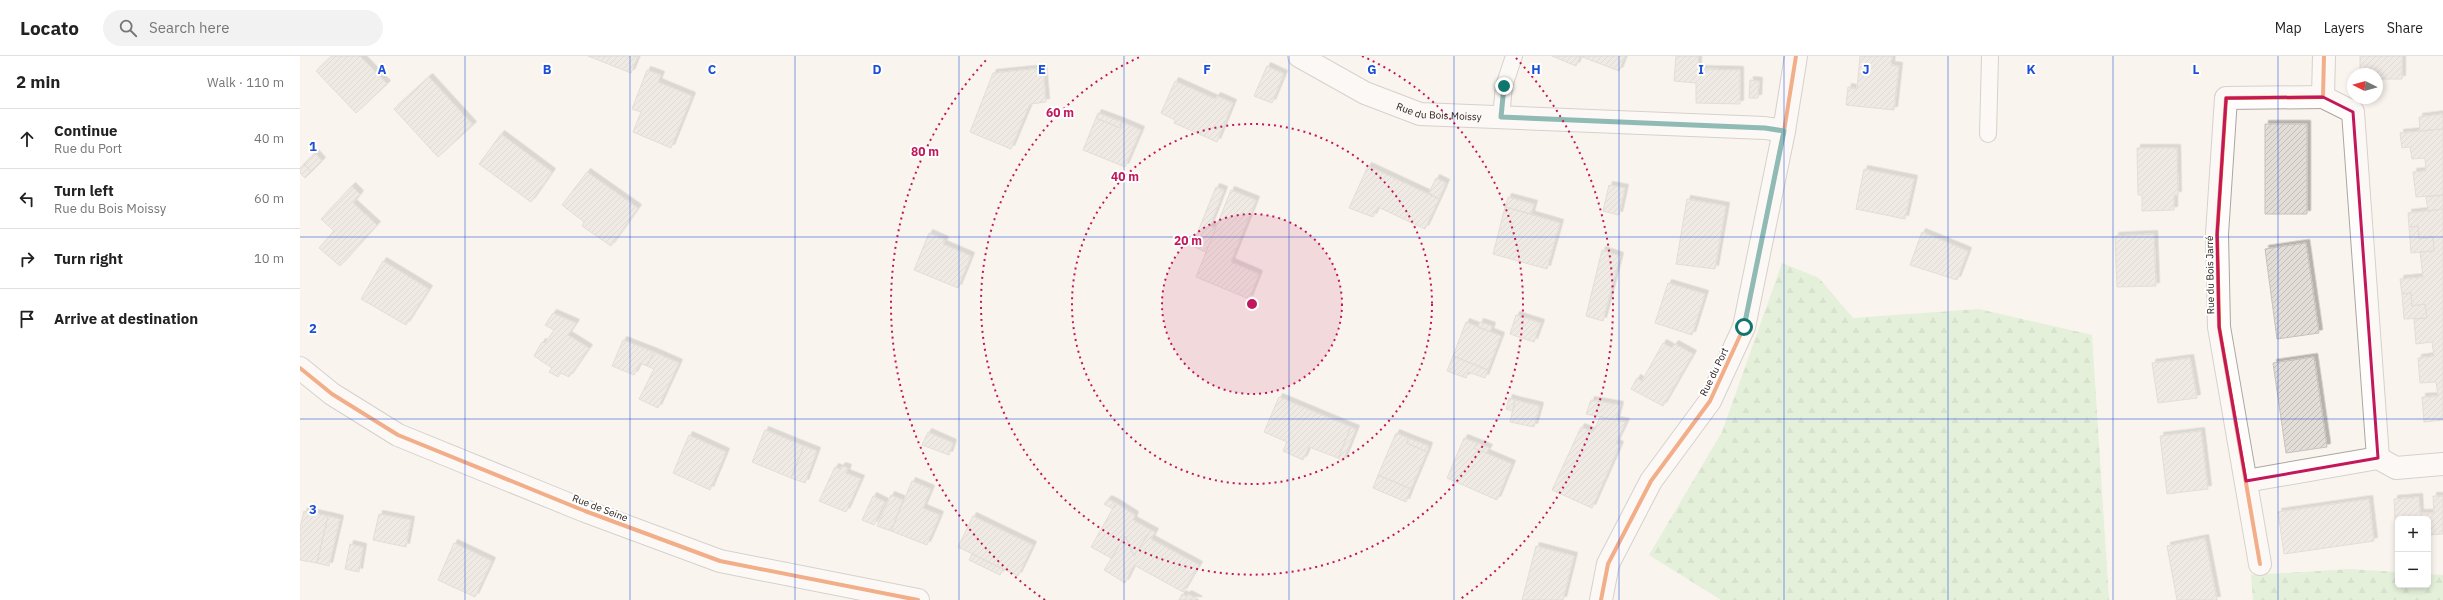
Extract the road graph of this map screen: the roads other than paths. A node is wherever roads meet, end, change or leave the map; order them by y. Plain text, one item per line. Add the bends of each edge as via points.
1 (1299, 56) edge
2 (1514, 56) edge
3 (1796, 56) edge
4 (1990, 56) edge
5 (2324, 56) edge
6 (2323, 97) junction
7 (1501, 117) junction
8 (1784, 131) junction
9 (1988, 134) dead end
10 (300, 368) edge
11 (2378, 458) junction
12 (2443, 464) edge
13 (2246, 481) junction
14 (2260, 564) dead end
15 (918, 600) edge
16 (1601, 600) edge

1 - 7 street, Rue du Bois Moissy via 1365,93 1420,114
2 - 7 lane via 1504,86
3 - 8 street, Rue du Port
4 - 9 lane
5 - 6 street
6 - 11 street via 2353,112
6 - 13 street, Rue du Bois Jarré via 2226,98 2217,234 2220,327
7 - 8 street, Rue du Bois Moissy via 1765,128
8 - 16 street, Rue du Port via 1744,327 1710,401 1651,482 1608,564
10 - 15 street, Rue de Seine via 332,394 398,435 584,511 720,561
11 - 12 street via 2396,468
11 - 13 street
13 - 14 street, Rue du Bois Jarré

